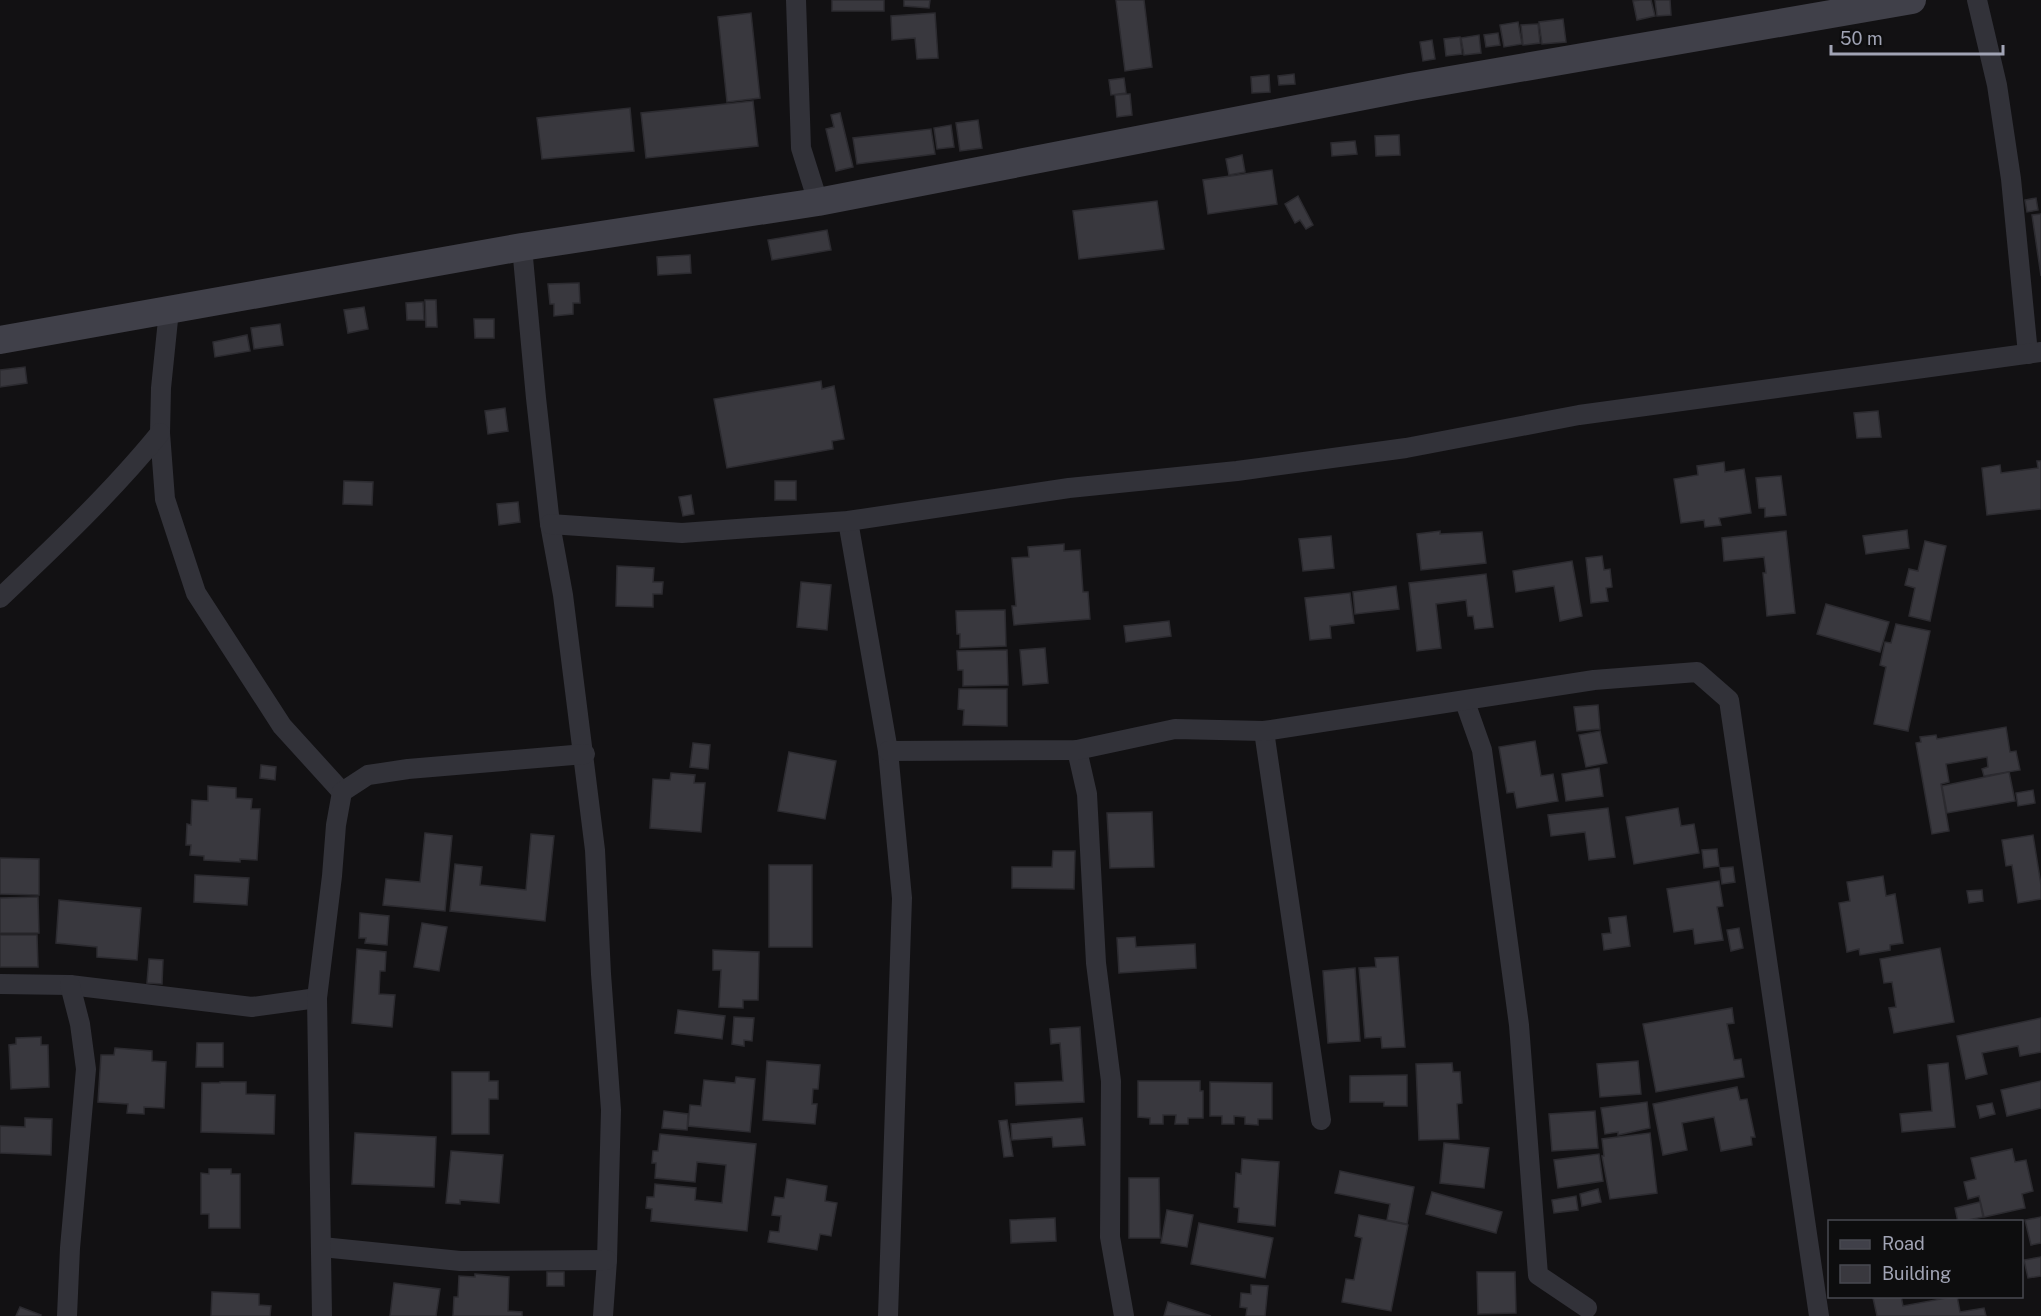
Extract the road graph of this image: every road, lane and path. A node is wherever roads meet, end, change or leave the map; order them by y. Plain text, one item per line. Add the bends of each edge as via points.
1 (795, 0) edge
2 (1912, 0) edge
3 (1977, 0) edge
4 (818, 202) junction
5 (522, 247) junction
6 (169, 310) junction
7 (0, 340) edge
8 (2034, 353) edge
9 (160, 433) junction
10 (848, 521) junction
11 (550, 524) junction
12 (0, 598) edge
13 (1465, 702) junction
14 (1264, 731) junction
15 (1077, 750) junction
16 (888, 751) junction
17 (585, 754) junction
18 (342, 792) junction
19 (0, 984) edge
20 (70, 985) junction
21 (317, 998) junction
22 (1321, 1120) dead end
23 (322, 1247) junction
24 (607, 1260) junction
25 (1587, 1308) dead end
26 (67, 1316) edge
27 (322, 1316) edge
28 (603, 1316) edge
29 (888, 1316) edge
30 (1124, 1316) edge
31 (1819, 1316) edge

1 - 4 street via 801,148
2 - 4 main road via 1410,87
3 - 8 street via 1998,85
4 - 5 main road
5 - 6 main road
5 - 11 street
6 - 7 main road
6 - 9 street
8 - 10 street via 1579,415 1406,448 1069,488
9 - 12 street via 102,498
9 - 18 street via 165,499 196,593 282,726
10 - 11 street via 682,533
10 - 16 street
11 - 17 street
13 - 14 street
13 - 25 street via 1482,750 1519,1025 1538,1275
13 - 31 street via 1594,680 1697,672 1729,700
14 - 15 street via 1175,729
14 - 22 street
15 - 16 street
15 - 30 street via 1087,794 1096,963 1111,1081 1110,1237
16 - 29 street via 902,898
17 - 18 street via 368,775
17 - 24 street via 596,850 611,1110
18 - 21 street
19 - 20 street
20 - 21 street via 252,1007
20 - 26 street via 86,1069
21 - 23 street
23 - 24 street via 460,1262
23 - 27 street
24 - 28 street

